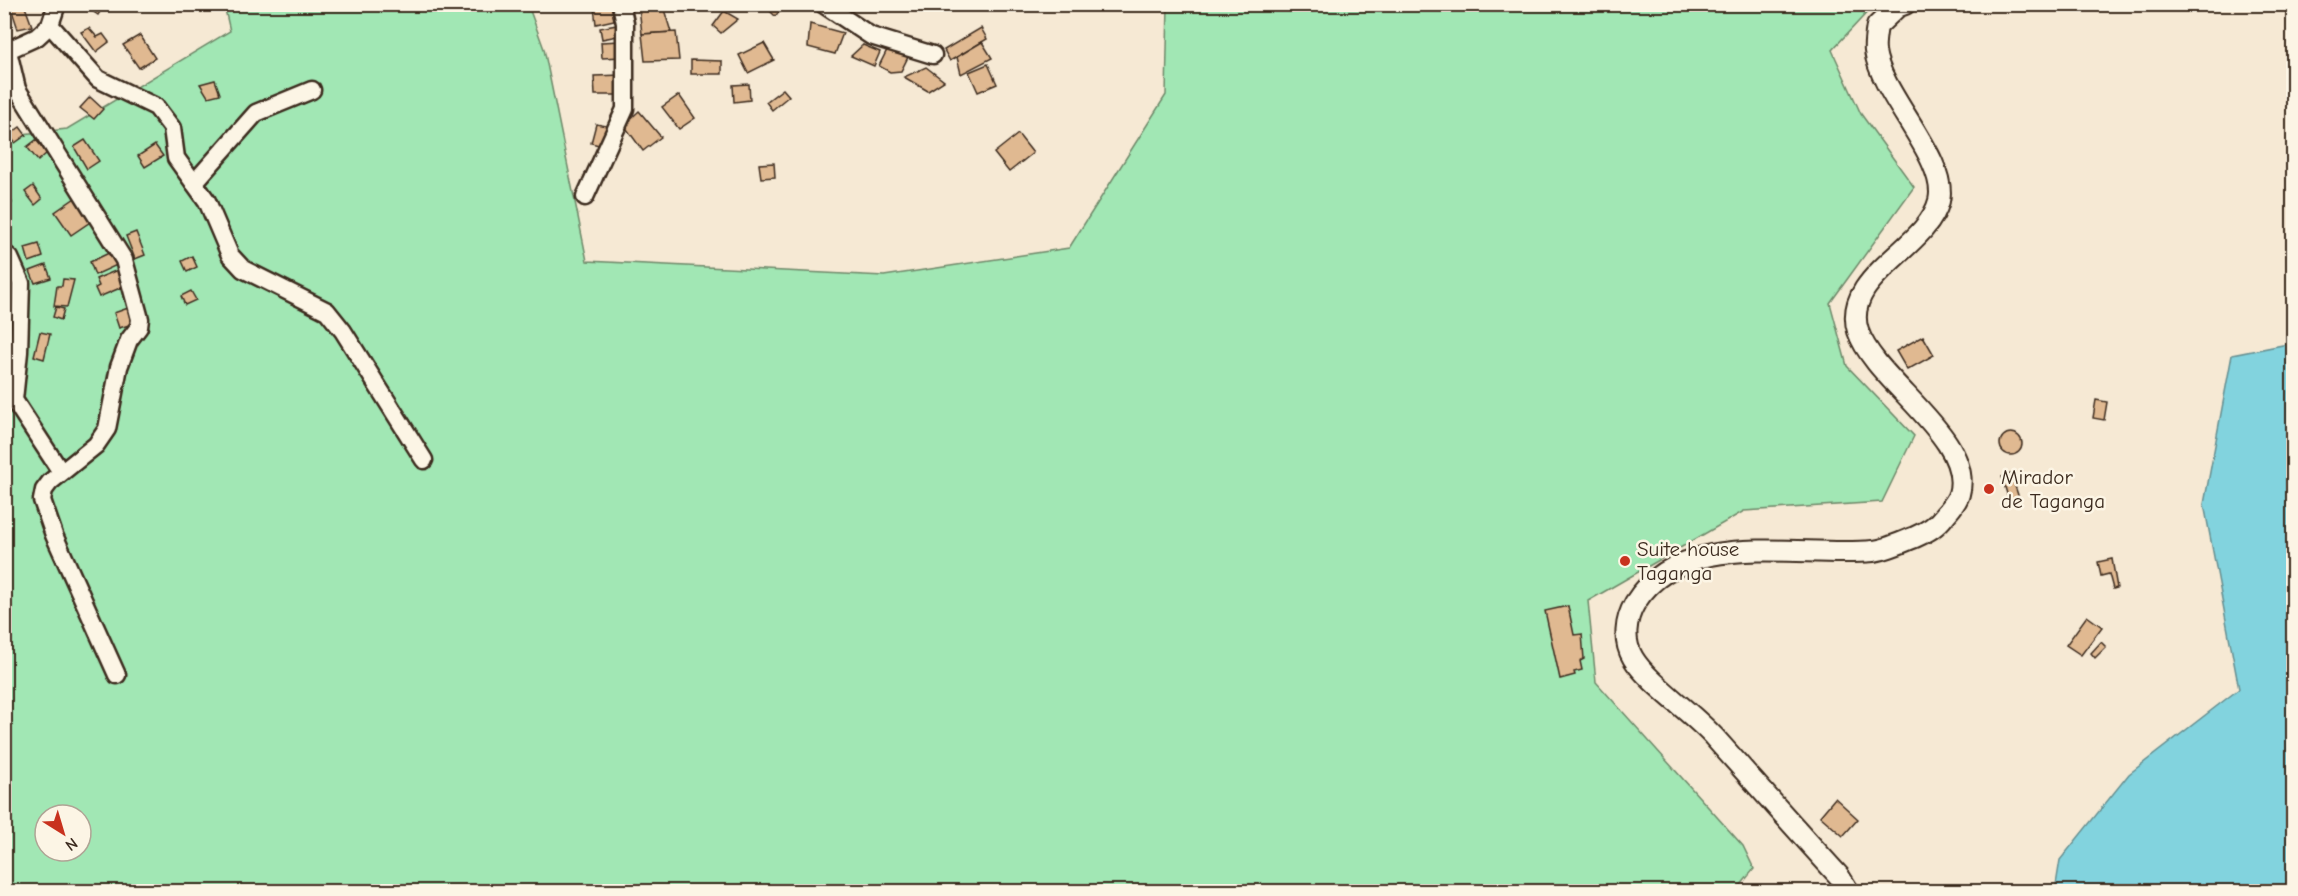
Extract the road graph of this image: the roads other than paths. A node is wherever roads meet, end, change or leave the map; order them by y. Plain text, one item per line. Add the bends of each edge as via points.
1 (57, 4) edge
2 (621, 4) edge
3 (823, 4) edge
4 (1905, 4) edge
5 (50, 25) junction
6 (6, 51) edge
7 (933, 55) dead end
8 (312, 90) dead end
9 (194, 183) junction
10 (585, 197) dead end
11 (4, 253) edge
12 (424, 460) dead end
13 (61, 472) junction
14 (117, 675) dead end
15 (1849, 891) edge

1 - 5 street
2 - 10 street via 625,22 625,109
3 - 7 street via 871,36
4 - 15 street via 1877,26 1875,50 1884,79 1938,173 1939,201 1927,224 1867,285 1855,308 1859,333 1878,362 1949,446 1962,474 1959,497 1936,527 1876,551 1729,552 1694,558 1666,570 1643,591 1629,614 1626,638 1633,658 1697,717
5 - 6 street via 37,37
5 - 9 street via 98,79 156,107 172,128 176,158
6 - 13 street via 18,89 124,260 140,319 119,367 107,429 96,445
8 - 9 street via 256,113
9 - 12 street via 207,201 230,255 243,269 327,311
11 - 13 street via 21,283 14,400
13 - 14 street via 44,490 42,500

